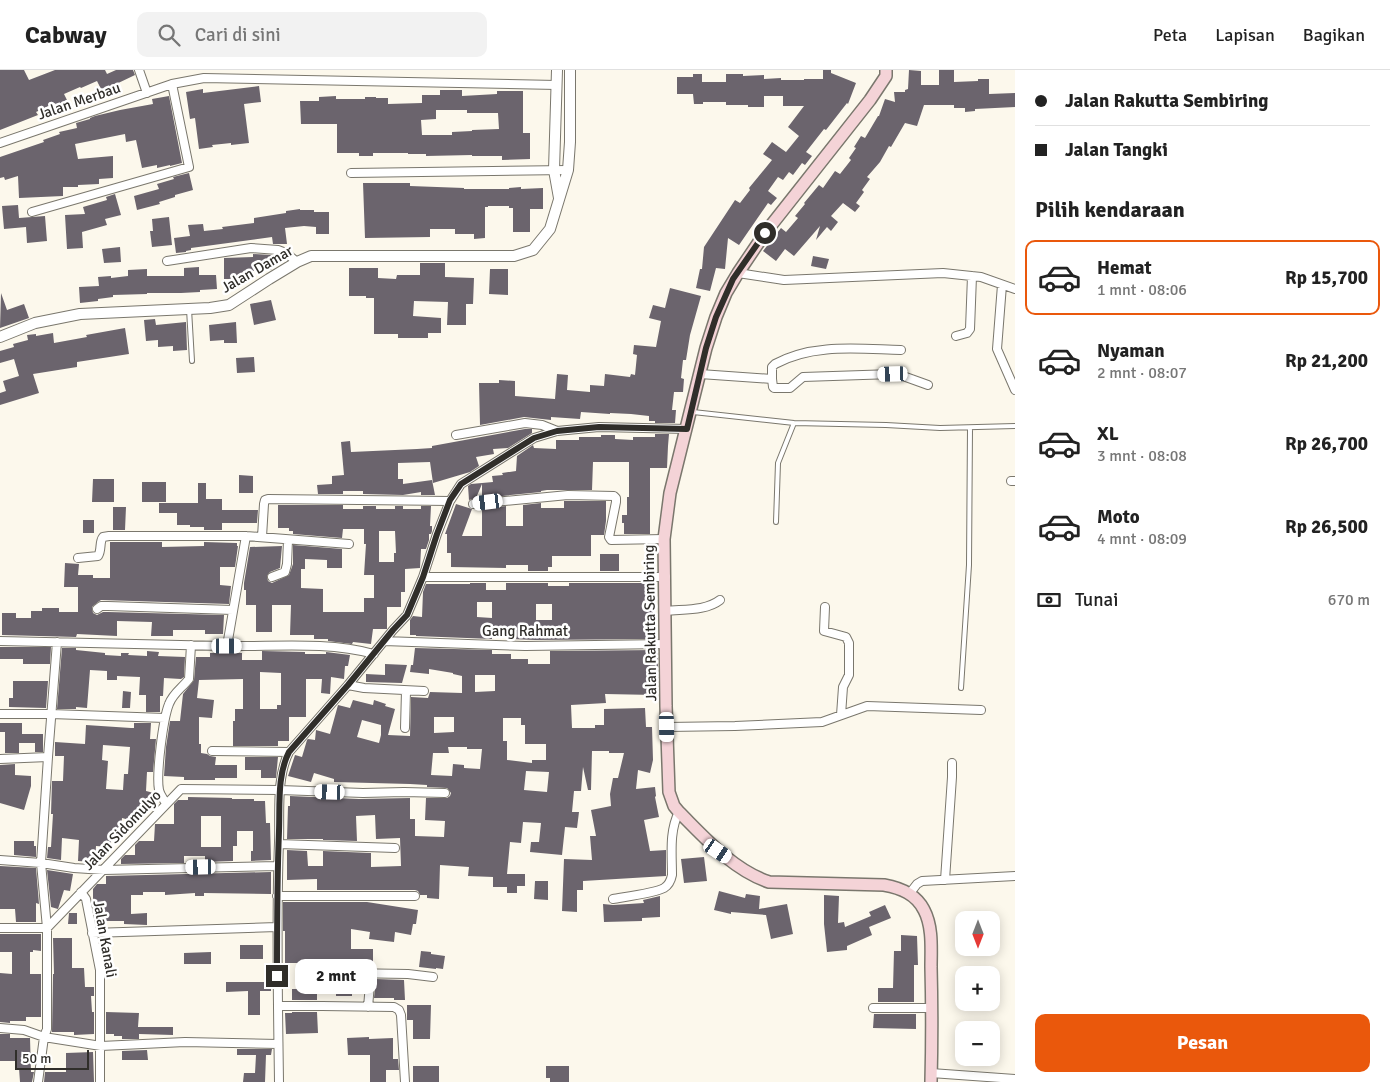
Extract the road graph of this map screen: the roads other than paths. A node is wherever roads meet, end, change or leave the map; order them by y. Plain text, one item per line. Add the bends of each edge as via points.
1 (139, 70) edge
2 (557, 70) edge
3 (570, 70) edge
4 (886, 70) edge
5 (172, 84) junction
6 (557, 85) junction
7 (147, 93) junction
8 (0, 143) edge
9 (554, 170) junction
10 (568, 170) junction
11 (351, 173) dead end
12 (559, 199) junction
13 (32, 212) dead end
14 (166, 261) dead end
15 (297, 262) junction
16 (738, 273) junction
17 (972, 276) junction
18 (1002, 284) junction
19 (1015, 289) edge
20 (189, 309) junction
21 (956, 336) dead end
22 (0, 337) edge
23 (900, 350) dead end
24 (192, 361) dead end
25 (700, 374) junction
26 (772, 379) junction
27 (928, 385) dead end
28 (1015, 390) edge
29 (691, 411) junction
30 (794, 423) junction
31 (1015, 426) edge
32 (970, 428) junction
33 (687, 429) junction
34 (557, 431) junction
35 (456, 435) dead end
36 (450, 500) junction
37 (473, 504) dead end
38 (776, 522) dead end
39 (246, 536) junction
40 (262, 537) junction
41 (664, 539) junction
42 (288, 540) junction
43 (349, 544) dead end
44 (78, 558) dead end
45 (272, 577) dead end
46 (423, 577) junction
47 (666, 577) junction
48 (720, 600) dead end
49 (824, 607) dead end
50 (97, 609) dead end
51 (233, 610) junction
52 (666, 611) junction
53 (0, 641) edge
54 (57, 642) junction
55 (384, 642) junction
56 (666, 644) junction
57 (191, 645) junction
58 (227, 646) junction
59 (374, 654) junction
60 (348, 685) junction
61 (962, 688) dead end
62 (406, 691) junction
63 (424, 691) dead end
64 (981, 710) dead end
65 (0, 714) edge
66 (52, 714) junction
67 (841, 715) junction
68 (165, 718) junction
69 (667, 727) junction
70 (405, 728) dead end
71 (212, 751) dead end
72 (289, 752) junction
73 (48, 757) junction
74 (0, 759) edge
75 (952, 764) dead end
76 (280, 790) junction
77 (445, 793) dead end
78 (166, 804) junction
79 (679, 812) junction
80 (279, 844) junction
81 (395, 848) dead end
82 (0, 860) edge
83 (42, 863) junction
84 (278, 863) junction
85 (104, 870) junction
86 (1015, 876) edge
87 (945, 880) junction
88 (81, 892) junction
89 (910, 893) junction
90 (277, 896) junction
91 (415, 896) dead end
92 (613, 899) dead end
93 (277, 927) junction
94 (0, 928) edge
95 (46, 928) junction
96 (92, 933) junction
97 (346, 973) dead end
98 (371, 974) junction
99 (434, 977) dead end
100 (278, 1006) junction
101 (368, 1007) junction
102 (873, 1008) dead end
103 (932, 1008) junction
104 (0, 1028) edge
105 (44, 1037) junction
106 (278, 1044) junction
107 (100, 1046) junction
108 (931, 1078) edge
109 (1015, 1079) edge
110 (38, 1082) edge
111 (100, 1082) edge
112 (279, 1082) edge
113 (405, 1082) edge

1 - 7 street
2 - 6 street, Jalan Damar
3 - 10 street, Jalan Damar
4 - 16 main road, Jalan Rakutta Sembiring via 886,76 870,100 765,233
5 - 6 street, Jalan Merbau via 204,78
5 - 7 street, Jalan Merbau
5 - 13 street via 188,167
6 - 9 street, Jalan Damar
7 - 8 street, Jalan Merbau
9 - 10 street
9 - 11 street
9 - 12 street, Jalan Damar
10 - 12 street, Jalan Damar
12 - 15 street, Jalan Damar via 550,229 533,250 514,256 311,256
14 - 15 street via 251,248 278,250
15 - 20 street, Jalan Damar via 229,305
16 - 17 street via 784,280 943,273
16 - 25 main road, Jalan Rakutta Sembiring via 716,317
17 - 18 street
17 - 21 street via 970,329
18 - 19 street
18 - 28 street via 997,348
20 - 22 street, Jalan Damar via 80,314 35,323
20 - 24 lane
23 - 26 street via 839,349 803,353 775,364
25 - 26 street
25 - 29 main road, Jalan Rakutta Sembiring
26 - 27 street via 774,388 791,387 803,377 898,374
29 - 30 lane
29 - 33 main road, Jalan Rakutta Sembiring
30 - 32 lane
30 - 38 lane via 778,463
31 - 32 lane
32 - 61 lane via 969,565
33 - 34 street via 599,427
33 - 41 main road, Jalan Rakutta Sembiring via 670,493
34 - 35 street via 525,423
34 - 36 street via 534,438 461,484
36 - 40 street via 268,499 264,504
36 - 46 street
37 - 41 street via 568,494 614,496 611,540
39 - 40 street
39 - 44 street via 105,537 101,540 98,556
39 - 51 street
40 - 42 street
41 - 47 main road, Jalan Rakutta Sembiring
42 - 43 street
42 - 45 street via 285,572
46 - 47 street
46 - 55 street via 407,615
47 - 52 main road, Jalan Rakutta Sembiring
48 - 52 street via 702,607
49 - 67 street via 824,630 846,637 850,643 849,675 843,687
50 - 51 street via 108,606
51 - 58 street
52 - 56 main road, Jalan Rakutta Sembiring
53 - 54 street
54 - 57 street
54 - 66 street
55 - 56 street, Gang Rahmat via 525,646
55 - 59 street
56 - 69 main road, Jalan Rakutta Sembiring
57 - 58 street
57 - 68 street via 188,679 171,700
58 - 59 street via 318,646
59 - 60 street
60 - 62 street
60 - 72 street
62 - 63 street
62 - 70 street
64 - 67 street via 867,706
65 - 66 street
66 - 68 street
66 - 73 street
67 - 69 street via 822,722
68 - 78 street via 158,782
69 - 79 main road, Jalan Rakutta Sembiring via 669,792
71 - 72 street
72 - 76 street via 283,763
73 - 74 street
73 - 83 street
75 - 87 street
76 - 77 street, Jalan Sidomulyo
76 - 78 street, Jalan Sidomulyo via 181,789
76 - 80 street
78 - 85 street, Jalan Sidomulyo
79 - 89 main road, Jalan Rakutta Sembiring via 718,851 760,879 769,882 884,885
79 - 92 street via 674,821 672,875 668,885 660,890
80 - 81 street
80 - 84 street
82 - 83 street
83 - 85 street
83 - 95 street
84 - 85 street via 278,866
84 - 90 street
85 - 88 street, Jalan Sidomulyo
86 - 87 street
87 - 89 street via 922,881
88 - 95 street, Jalan Sidomulyo
88 - 96 street, Jalan Kanali via 86,900
89 - 103 main road via 925,911 929,926
90 - 91 street
90 - 93 street
93 - 96 street
93 - 100 street
94 - 95 street
95 - 105 street via 47,1029
96 - 107 street, Jalan Kanali via 100,970
97 - 98 street
98 - 99 street
98 - 101 street
100 - 101 street
100 - 106 street
101 - 113 street via 394,1007 399,1010
102 - 103 street
103 - 108 main road
104 - 105 street via 24,1030
105 - 107 street
105 - 110 street
106 - 107 street via 185,1042
106 - 112 street
107 - 111 street, Jalan Kanali
108 - 109 street

